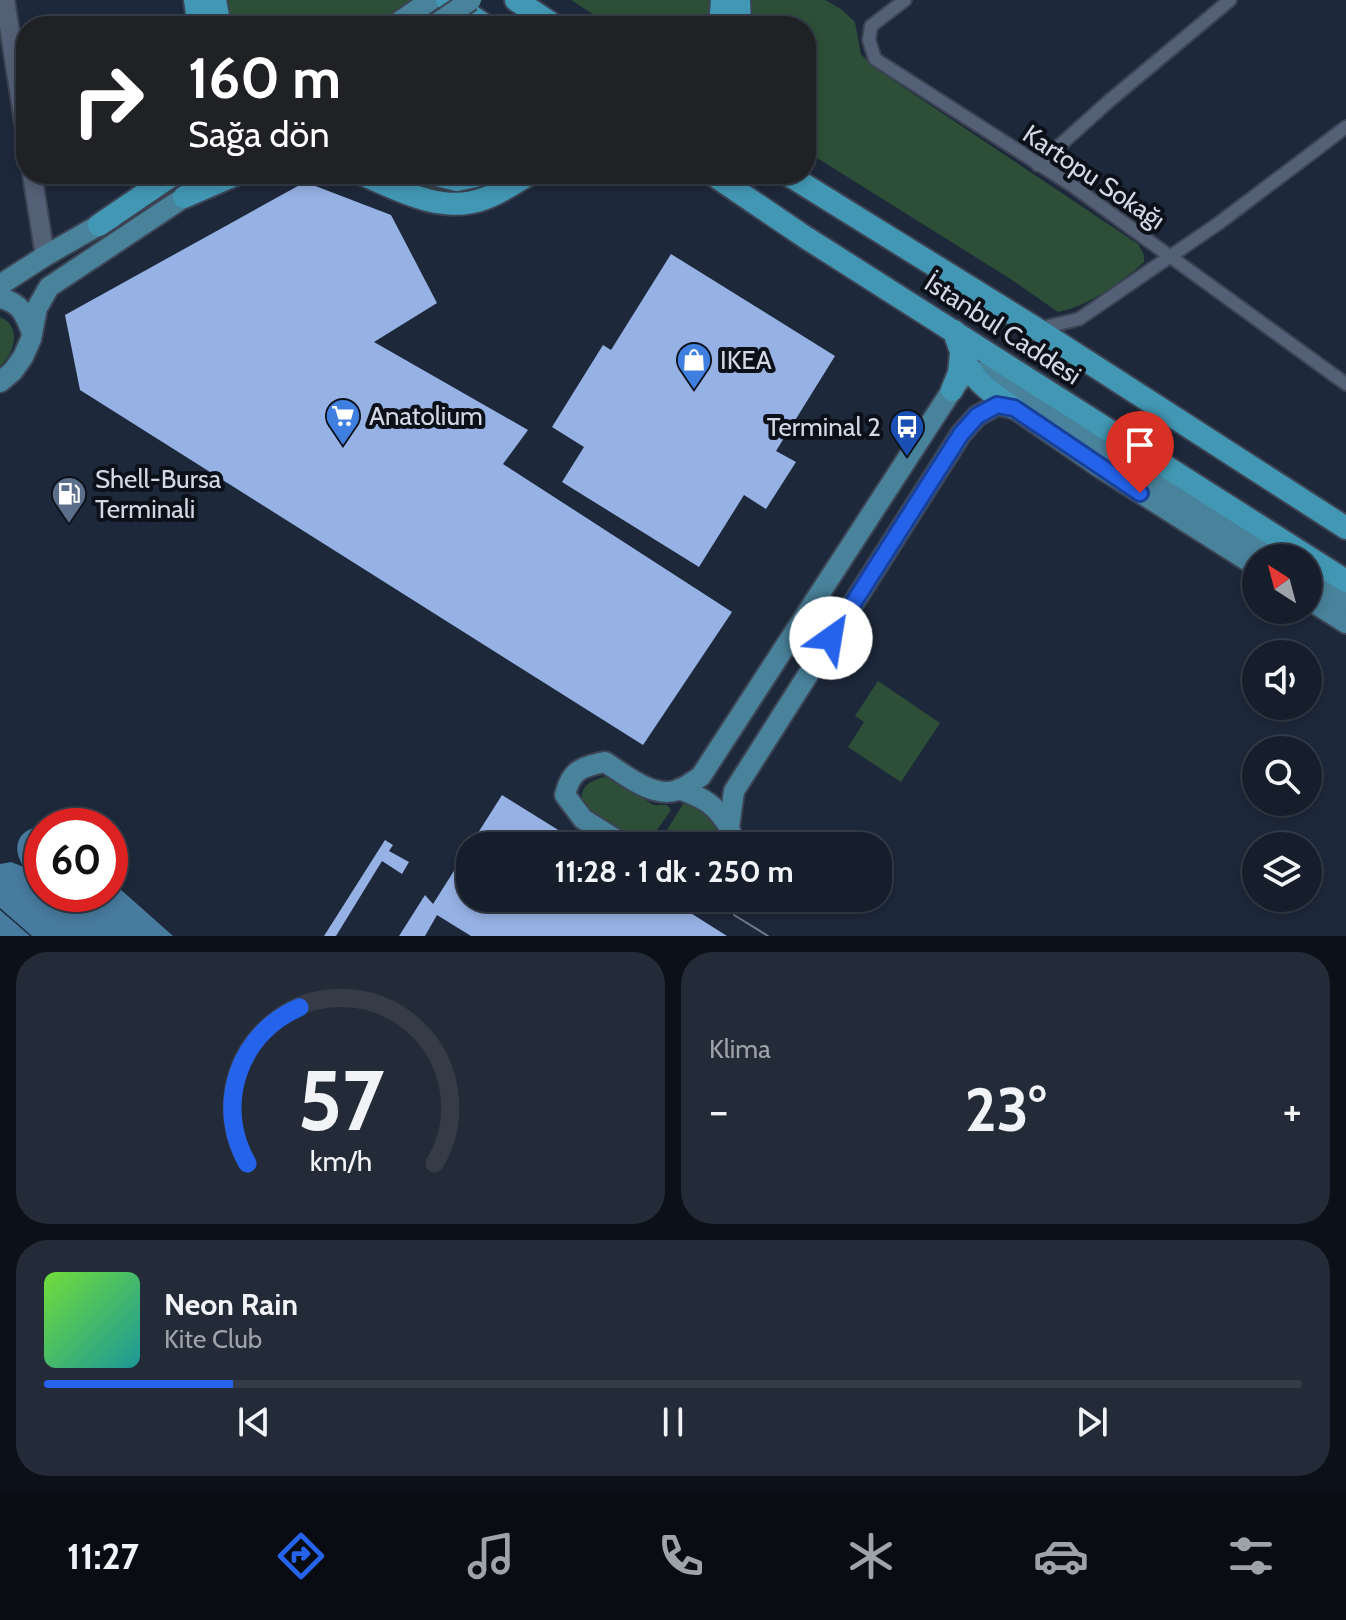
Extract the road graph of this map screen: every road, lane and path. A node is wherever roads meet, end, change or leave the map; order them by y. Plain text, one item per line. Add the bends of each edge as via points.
1 (5, 0) edge
2 (431, 0) edge
3 (447, 0) edge
4 (516, 0) edge
5 (905, 0) edge
6 (1230, 0) edge
7 (408, 16) edge
8 (475, 16) edge
9 (540, 16) edge
10 (16, 71) edge
11 (1346, 127) edge
12 (1038, 165) junction
13 (34, 184) edge
14 (159, 184) edge
15 (170, 184) edge
16 (204, 184) edge
17 (214, 184) edge
18 (387, 184) edge
19 (514, 184) edge
20 (727, 184) edge
21 (805, 184) edge
22 (184, 197) junction
23 (99, 225) junction
24 (45, 256) junction
25 (1171, 256) junction
26 (0, 285) edge
27 (0, 298) edge
28 (1037, 329) junction
29 (954, 331) junction
30 (32, 333) junction
31 (966, 363) junction
32 (0, 382) edge
33 (1346, 384) edge
34 (952, 390) joint
35 (1014, 408) junction
36 (1346, 528) edge
37 (1254, 544) edge
38 (1242, 557) edge
39 (1346, 581) edge
40 (1322, 587) edge
41 (1346, 602) edge
42 (1322, 608) edge
43 (1346, 623) edge
44 (679, 789) junction
45 (604, 832) edge
46 (730, 832) edge
47 (732, 832) edge

1 - 10 street
2 - 7 main road
3 - 8 highway
4 - 9 highway
5 - 12 street, Kartopu Sokağı via 871,26 875,59
6 - 12 street
11 - 25 street
12 - 25 street, Kartopu Sokağı
13 - 24 street
14 - 23 highway
15 - 23 main road
16 - 22 main road
17 - 22 highway
18 - 19 highway via 451,204 483,200
20 - 29 highway, İstanbul Caddesi
21 - 28 highway, İstanbul Caddesi
22 - 30 main road via 49,287
23 - 24 main road
24 - 26 main road
25 - 28 street via 1079,319
25 - 33 street, Kartopu Sokağı
27 - 30 main road via 21,309
28 - 36 highway, İstanbul Caddesi
29 - 31 highway
29 - 39 highway, İstanbul Caddesi
30 - 32 main road via 23,357
31 - 34 highway
31 - 35 highway via 987,389
31 - 37 main road via 1010,384
34 - 44 main road via 701,776
35 - 38 main road
35 - 47 main road via 997,405 961,434 734,791
40 - 41 main road
42 - 43 main road
44 - 45 main road via 659,791 642,785 605,762 578,770 565,795 583,819
44 - 46 main road via 710,803

